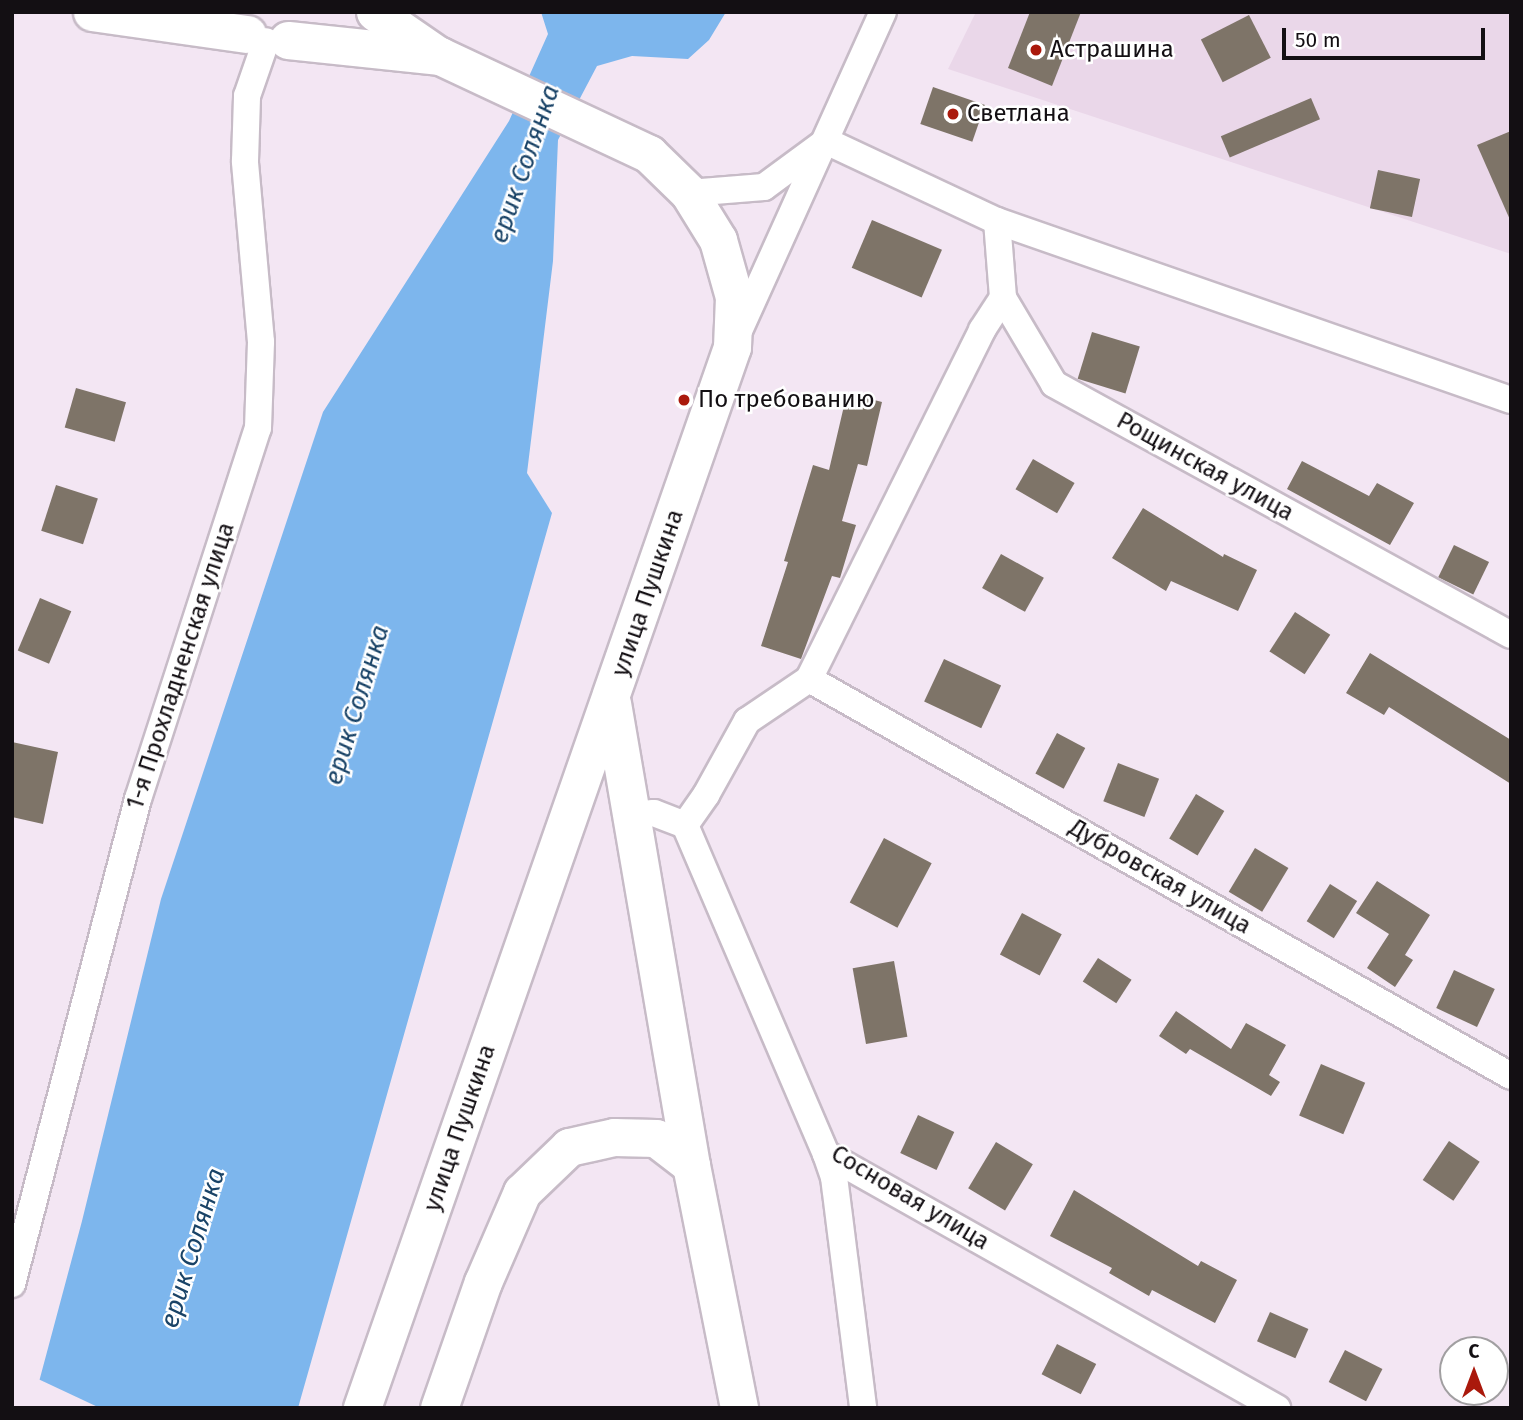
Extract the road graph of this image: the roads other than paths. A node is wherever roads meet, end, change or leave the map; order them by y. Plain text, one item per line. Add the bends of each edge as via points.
1 (92, 12) edge
2 (318, 12) edge
3 (375, 12) edge
4 (883, 12) edge
5 (258, 32) edge
6 (440, 56) junction
7 (826, 141) junction
8 (689, 193) junction
9 (997, 221) junction
10 (1003, 298) junction
11 (732, 347) junction
12 (1511, 400) edge
13 (1511, 635) edge
14 (809, 678) junction
15 (611, 699) junction
16 (630, 815) junction
17 (685, 825) junction
18 (1511, 1076) edge
19 (826, 1154) junction
20 (691, 1164) junction
21 (12, 1284) edge
22 (362, 1408) edge
23 (439, 1408) edge
24 (739, 1408) edge
25 (863, 1408) edge
26 (1277, 1408) edge

1 - 5 main road, улица Пушкина
2 - 5 main road via 302,33
3 - 6 main road
4 - 7 street
5 - 6 main road, улица Пушкина
5 - 21 street, 1-я Прохладненская улица via 247,92 246,160 261,342 258,428 138,799
6 - 8 main road, улица Пушкина via 649,154
7 - 8 street via 764,187
7 - 9 street
7 - 11 street
8 - 11 main road, улица Пушкина via 718,240 734,297
9 - 10 street, Рощинская улица
9 - 12 street
10 - 13 street, Рощинская улица via 1054,384
10 - 14 street via 976,342
11 - 15 main road, улица Пушкина
14 - 17 street via 747,721
14 - 18 street, Дубровская улица
15 - 16 main road
15 - 22 main road, улица Пушкина
16 - 17 street via 654,813
16 - 20 main road
17 - 19 street, Сосновая улица
19 - 25 street via 834,1177
19 - 26 street, Сосновая улица
20 - 23 main road via 656,1138 614,1137 569,1147 559,1156 522,1192 483,1282
20 - 24 main road

